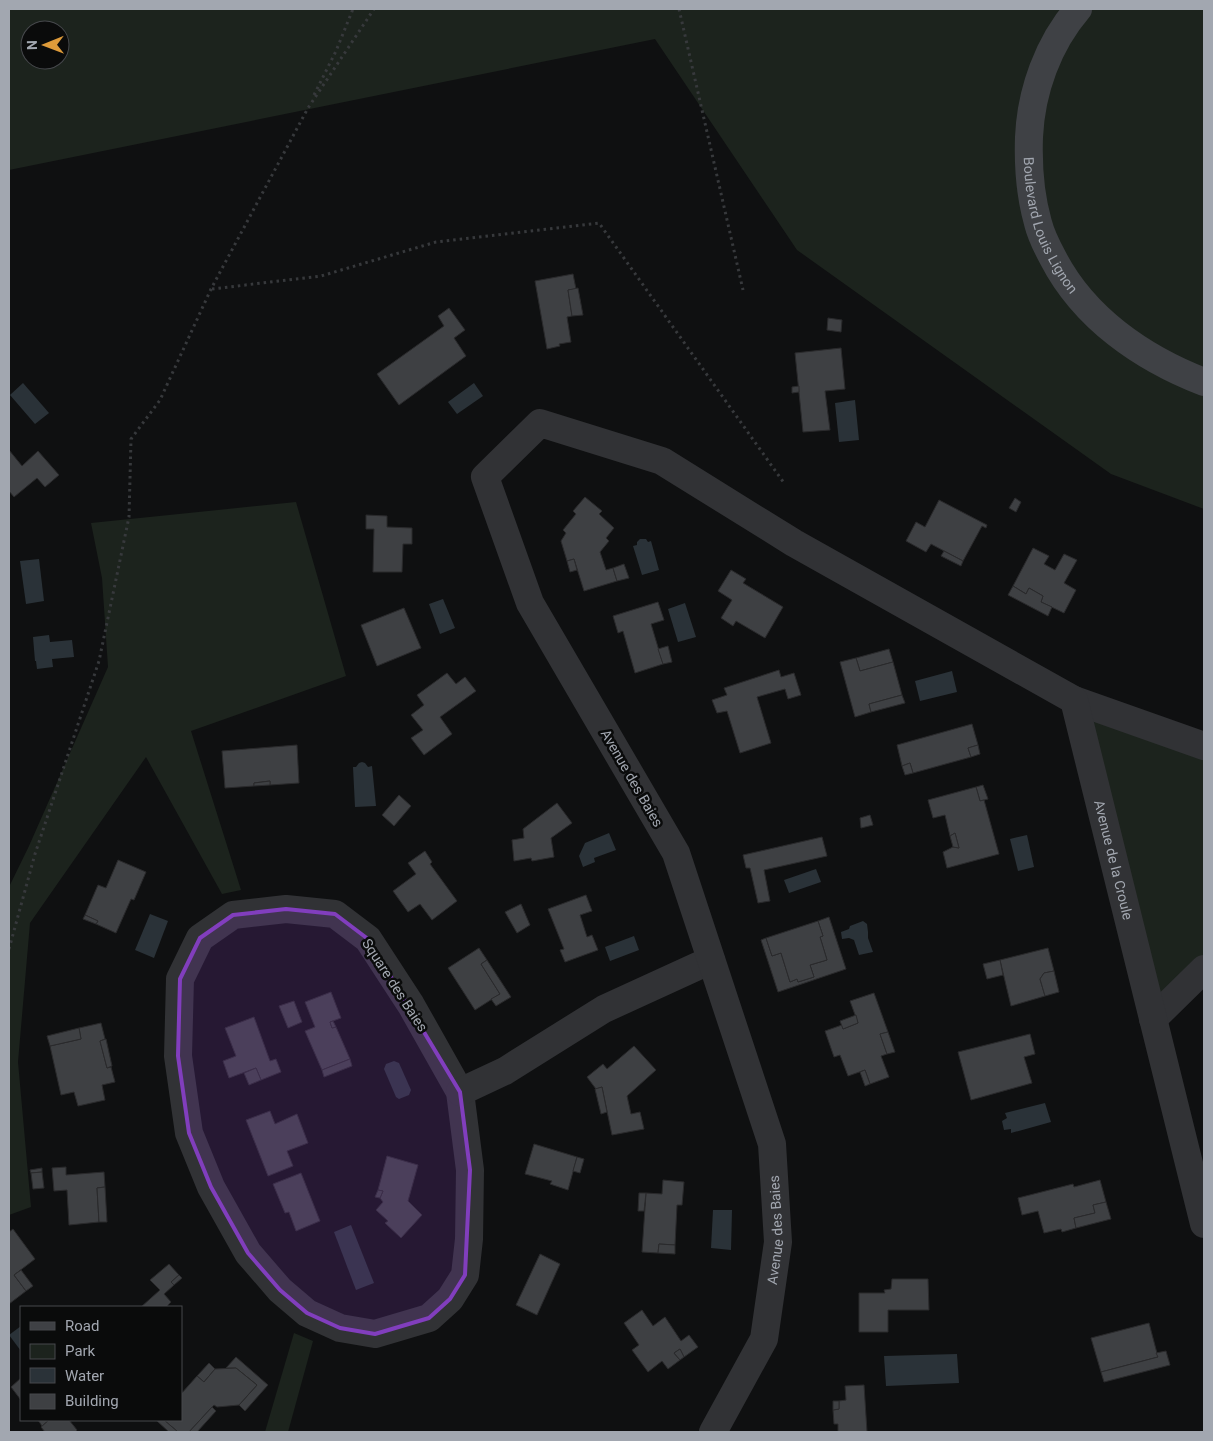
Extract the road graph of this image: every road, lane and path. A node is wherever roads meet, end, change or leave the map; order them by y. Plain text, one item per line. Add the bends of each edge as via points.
1 (353, 9) edge
2 (374, 9) edge
3 (679, 9) edge
4 (1078, 9) edge
5 (308, 108) junction
6 (211, 289) junction
7 (743, 290) dead end
8 (1204, 382) edge
9 (784, 483) dead end
10 (1074, 700) junction
11 (1204, 746) edge
12 (9, 949) edge
13 (711, 960) junction
14 (1204, 969) edge
15 (1153, 1019) junction
16 (460, 1092) junction
17 (1204, 1224) edge
18 (713, 1432) edge

1 - 5 path
2 - 5 path
3 - 7 path
4 - 8 main road, Boulevard Louis Lignon via 1051,50 1034,99 1029,172 1038,225 1061,272 1096,317 1147,354 1180,373
5 - 6 path
6 - 9 path via 321,276 436,242 599,223
6 - 12 path via 160,400 131,439 129,517 98,661 35,854
10 - 11 street
10 - 13 street, Avenue des Baies via 794,544 662,461 540,423 485,477 530,603 676,853
10 - 15 street, Avenue de la Croule
13 - 16 street via 604,1009 505,1071
13 - 18 street, Avenue des Baies via 772,1144 778,1242 764,1339
14 - 15 street
15 - 17 street, Avenue de la Croule
16 - 16 street, Square des Baies via 411,1005 368,939 336,914 286,909 233,915 200,938 180,979 178,1056 189,1133 211,1187 248,1253 280,1290 307,1313 340,1328 375,1334 429,1318 450,1299 464,1275 469,1239 470,1170

